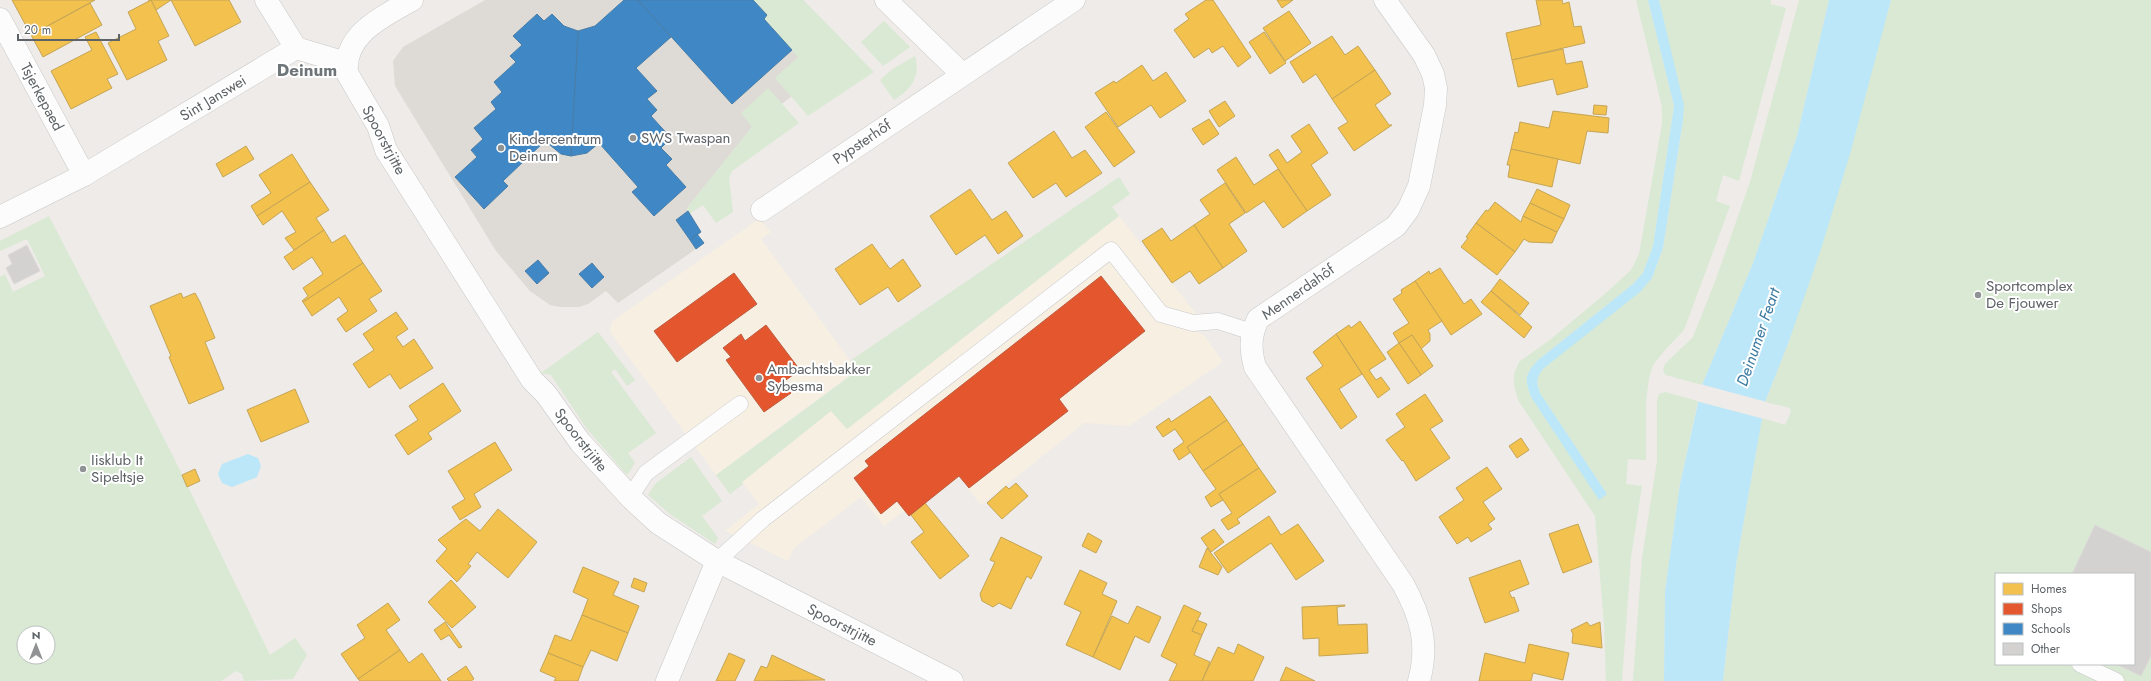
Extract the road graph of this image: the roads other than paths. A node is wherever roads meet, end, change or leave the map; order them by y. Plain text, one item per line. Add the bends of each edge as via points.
1 (266, 0) edge
2 (412, 0) edge
3 (886, 0) edge
4 (1074, 0) edge
5 (1386, 0) edge
6 (0, 19) edge
7 (296, 48) junction
8 (346, 63) junction
9 (962, 74) junction
10 (84, 176) junction
11 (762, 210) dead end
12 (0, 217) edge
13 (1252, 332) junction
14 (740, 404) dead end
15 (630, 497) junction
16 (717, 561) junction
17 (2082, 665) edge
18 (667, 681) edge
19 (952, 681) edge
20 (1419, 681) edge
21 (2116, 681) edge

1 - 7 street
2 - 8 street via 364,30 349,52
3 - 9 street
4 - 9 street, Pypsterhôf
5 - 13 street, Mennerdahôf via 1424,55 1436,88 1435,105 1416,194 1396,226 1270,310 1258,319
6 - 10 street, Tsjerkepaed
7 - 8 street
7 - 10 street, Sint Janswei
8 - 15 street, Spoorstrjitte via 346,73 378,126 386,150 532,380 546,394 580,442
9 - 11 street, Pypsterhôf
10 - 12 street, Sint Janswei
13 - 16 lane via 1218,322 1193,323 1161,314 1110,250 763,519
13 - 20 street, Mennerdahôf via 1250,348 1255,367 1403,584 1416,608 1422,628 1424,651
14 - 15 lane via 646,473
15 - 16 street, Spoorstrjitte via 658,522
16 - 18 street
16 - 19 street, Spoorstrjitte
17 - 21 lane

